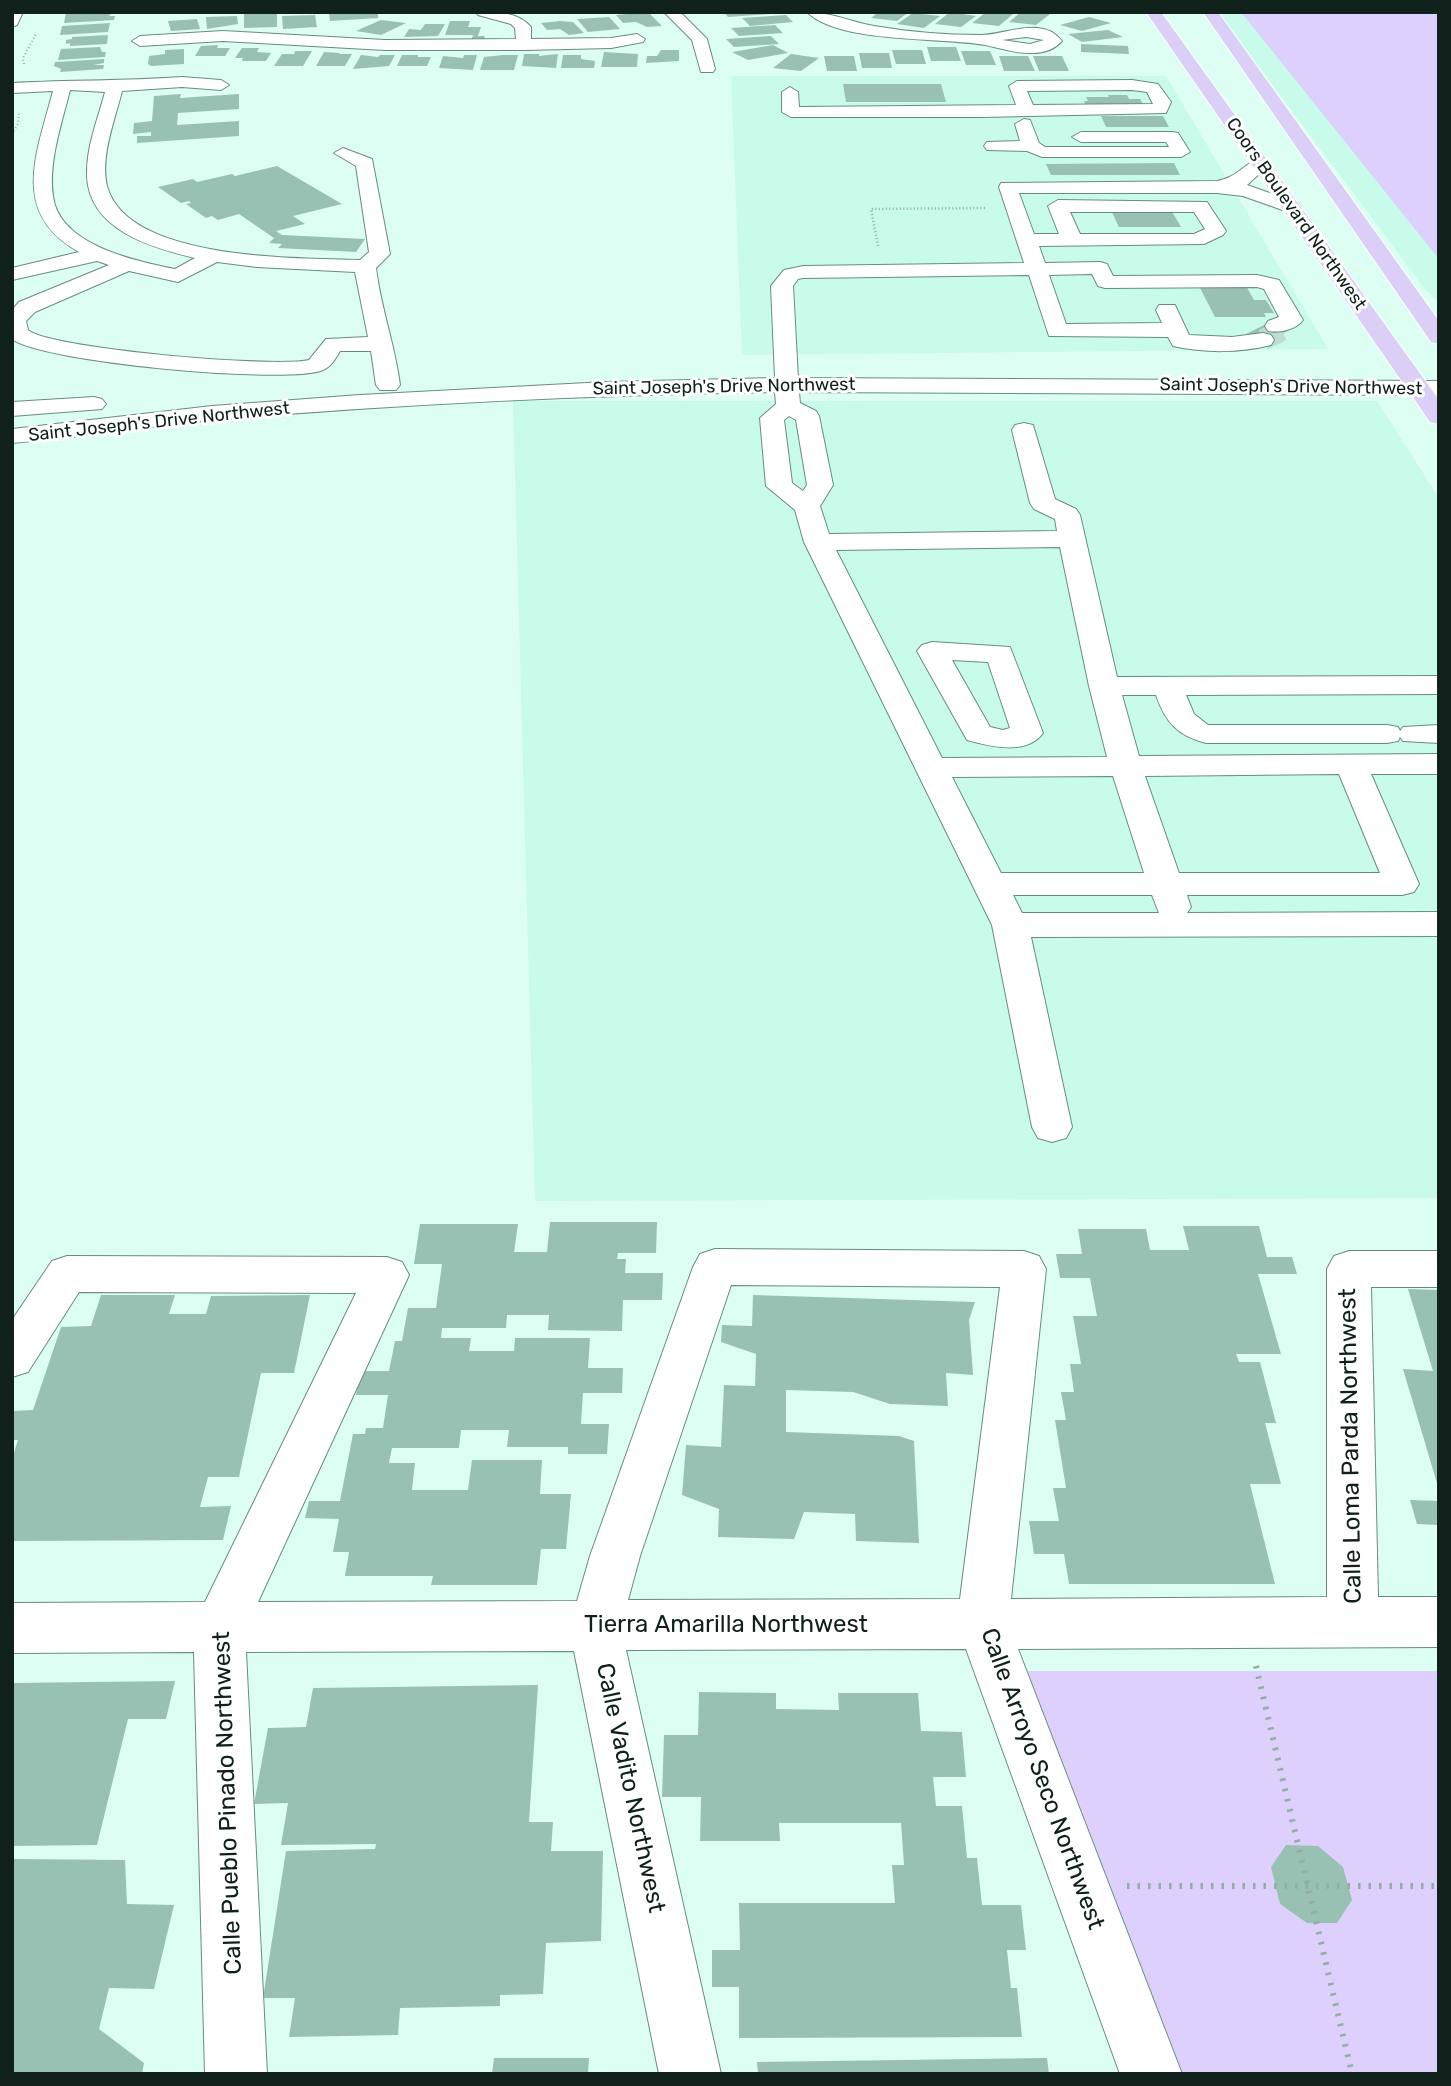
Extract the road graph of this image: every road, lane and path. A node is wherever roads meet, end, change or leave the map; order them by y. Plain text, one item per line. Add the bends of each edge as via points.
1 (16, 12) edge
2 (483, 12) edge
3 (671, 12) edge
4 (1210, 12) edge
5 (1151, 13) edge
6 (819, 20) edge
7 (12, 22) edge
8 (142, 22) dead end
9 (37, 28) dead end
10 (917, 36) junction
11 (636, 39) dead end
12 (985, 40) dead end
13 (524, 45) junction
14 (860, 45) dead end
15 (707, 68) dead end
16 (1234, 70) dead end
17 (26, 72) dead end
18 (1253, 74) junction
19 (63, 85) junction
20 (221, 85) dead end
21 (994, 86) dead end
22 (1017, 86) junction
23 (115, 87) junction
24 (12, 88) edge
25 (790, 92) dead end
26 (980, 107) junction
27 (1027, 110) junction
28 (993, 146) junction
29 (1181, 152) junction
30 (343, 153) dead end
31 (1031, 153) junction
32 (1261, 164) junction
33 (1008, 187) junction
34 (1217, 187) junction
35 (1179, 206) junction
36 (1291, 207) junction
37 (1015, 208) junction
38 (1070, 236) junction
39 (1026, 240) junction
40 (878, 246) dead end
41 (91, 250) junction
42 (218, 257) junction
43 (12, 265) edge
44 (126, 265) junction
45 (365, 266) junction
46 (1037, 269) junction
47 (12, 274) edge
48 (1395, 275) junction
49 (1156, 282) junction
50 (1439, 311) edge
51 (1182, 337) junction
52 (1439, 337) edge
53 (383, 344) junction
54 (1439, 371) edge
55 (1422, 382) edge
56 (388, 385) junction
57 (787, 387) junction
58 (12, 409) edge
59 (1439, 417) edge
60 (1024, 430) dead end
61 (12, 436) edge
62 (807, 506) junction
63 (1072, 540) junction
64 (818, 542) junction
65 (1439, 685) edge
66 (1104, 686) junction
67 (1168, 686) junction
68 (1413, 734) edge
69 (1439, 764) edge
70 (1351, 765) junction
71 (1126, 766) junction
72 (930, 768) junction
73 (989, 884) junction
74 (1165, 884) junction
75 (1439, 924) edge
76 (1010, 925) junction
77 (1179, 925) junction
78 (1052, 1127) dead end
79 (1024, 1269) joint
80 (1439, 1269) edge
81 (12, 1358) edge
82 (1439, 1622) edge
83 (1246, 1623) junction
84 (1353, 1623) junction
85 (983, 1624) junction
86 (595, 1626) junction
87 (12, 1628) edge
88 (219, 1628) junction
89 (1081, 1886) junction
90 (1308, 1886) junction
91 (1439, 1886) edge
92 (236, 2074) edge
93 (690, 2074) edge
94 (1151, 2074) edge
95 (1352, 2074) edge

1 - 7 street
2 - 13 street via 516,20 523,27
3 - 15 street via 699,40
4 - 18 main road
5 - 32 main road, Coors Boulevard Northwest
6 - 10 street
8 - 13 street via 139,48 223,37 385,45
9 - 17 path via 23,58
10 - 12 street
10 - 14 street
11 - 13 street
16 - 18 main road
18 - 48 main road
19 - 23 street
19 - 24 street
19 - 41 street via 45,206 58,226
20 - 23 street
21 - 22 street
22 - 27 street
22 - 27 street via 1132,85 1152,88 1162,102 1160,109
23 - 42 street via 91,166 100,194 114,216 141,235
25 - 26 street via 792,118
26 - 27 street
26 - 28 street
28 - 31 street
28 - 33 street
29 - 31 street
29 - 31 street via 1172,137 1081,137 1071,118 1030,120 1023,125
29 - 31 street via 1194,159 1200,172 1186,177 1054,179 1033,175
30 - 45 street via 365,163 380,254
32 - 34 street via 1238,183
32 - 36 main road, Coors Boulevard Northwest
33 - 34 street
33 - 37 street
34 - 36 street via 1246,191
35 - 38 street via 1190,224 1188,230
35 - 38 street via 1058,206
35 - 38 street via 1200,206 1216,231 1197,240
36 - 55 main road, Coors Boulevard Northwest
37 - 39 street
37 - 40 path via 871,209
38 - 39 street
39 - 46 street
41 - 43 street
41 - 44 street
41 - 47 street
42 - 44 street via 178,275
42 - 45 street
44 - 53 street via 27,307 15,320 20,337 145,360 273,369 317,365 334,344
45 - 53 street
46 - 49 street via 1100,268 1105,282
46 - 51 street via 1057,331
46 - 57 street via 791,274 782,286
48 - 50 main road
48 - 52 main road
49 - 51 street
49 - 51 street via 1272,284 1274,331 1250,343 1198,344
53 - 56 street
54 - 55 street, Saint Joseph's Drive Northwest
55 - 57 street, Saint Joseph's Drive Northwest via 1232,388 1067,383
55 - 59 main road, Coors Boulevard Northwest
56 - 57 street, Saint Joseph's Drive Northwest via 622,373
56 - 58 street, Saint Joseph's Drive Northwest
57 - 61 street, Saint Joseph's Drive Northwest via 603,390 262,410
57 - 62 street via 807,416 820,485
57 - 62 street via 772,418 779,486
60 - 63 street via 1043,503 1067,515
62 - 64 street
63 - 64 street
63 - 66 street
64 - 72 street
65 - 67 street
66 - 67 street
66 - 71 street
67 - 68 street via 1178,715 1194,732
69 - 70 street
70 - 71 street
70 - 74 street via 1402,884
71 - 72 street via 1008,754
71 - 74 street
72 - 73 street
73 - 74 street
73 - 76 street
74 - 77 street
75 - 77 street
76 - 77 street
76 - 78 street
79 - 85 street, Calle Arroyo Seco Northwest
79 - 86 street, Calle Vadito Northwest via 715,1267
80 - 84 street, Calle Loma Parda Northwest via 1349,1269
81 - 88 street, Calle Pueblo Pinado Northwest via 67,1274 387,1275
82 - 84 street, Tierra Amarilla Northwest
83 - 84 street, Tierra Amarilla Northwest
83 - 85 street, Tierra Amarilla Northwest
83 - 90 path
85 - 86 street, Tierra Amarilla Northwest
85 - 89 street, Calle Arroyo Seco Northwest
86 - 88 street, Tierra Amarilla Northwest
86 - 93 street, Calle Vadito Northwest
87 - 88 street, Tierra Amarilla Northwest
88 - 92 street, Calle Pueblo Pinado Northwest
89 - 90 path
89 - 94 street, Calle Arroyo Seco Northwest
90 - 91 path
90 - 95 path

